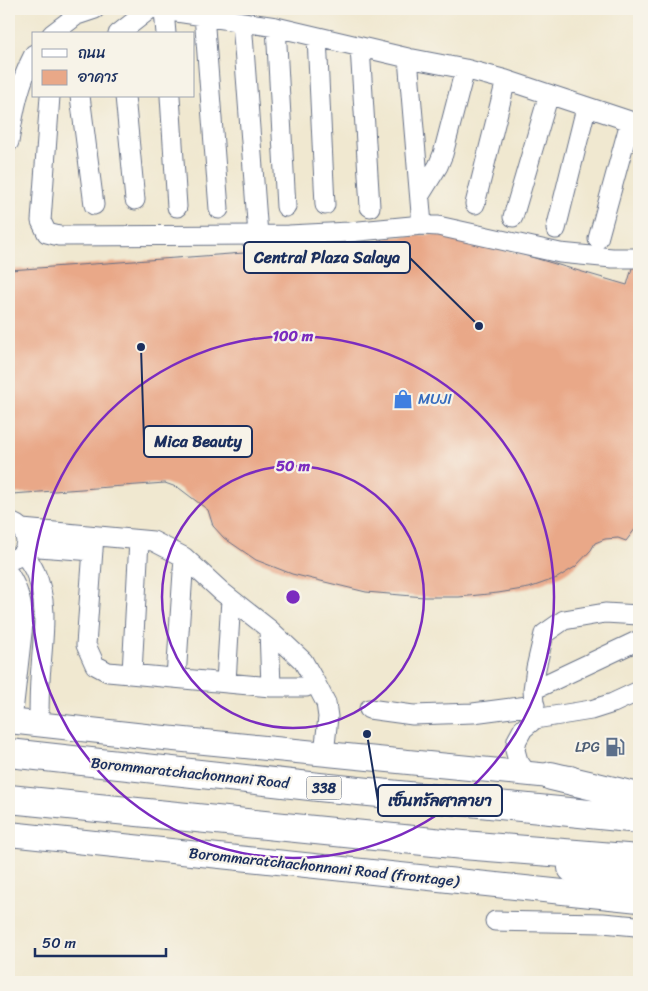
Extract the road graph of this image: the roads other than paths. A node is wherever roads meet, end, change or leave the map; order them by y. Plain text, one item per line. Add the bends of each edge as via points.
1 (95, 9) edge
2 (157, 9) edge
3 (204, 15) junction
4 (242, 22) junction
5 (276, 27) junction
6 (55, 32) edge
7 (122, 32) edge
8 (165, 32) edge
9 (317, 36) junction
10 (360, 47) junction
11 (32, 58) edge
12 (408, 58) junction
13 (464, 70) junction
14 (506, 80) junction
15 (549, 94) junction
16 (50, 98) edge
17 (80, 98) edge
18 (126, 98) edge
19 (170, 98) edge
20 (586, 108) junction
21 (635, 123) edge
22 (9, 142) edge
23 (420, 195) junction
24 (135, 200) dead end
25 (475, 204) dead end
26 (94, 205) dead end
27 (325, 205) dead end
28 (177, 207) dead end
29 (286, 207) dead end
30 (370, 208) dead end
31 (219, 209) dead end
32 (514, 217) dead end
33 (422, 225) junction
34 (556, 229) dead end
35 (258, 235) junction
36 (598, 239) dead end
37 (639, 254) edge
38 (139, 540) junction
39 (18, 542) edge
40 (93, 543) junction
41 (184, 557) junction
42 (9, 574) edge
43 (231, 599) junction
44 (639, 615) edge
45 (270, 629) junction
46 (639, 640) edge
47 (132, 673) junction
48 (176, 678) junction
49 (226, 682) junction
50 (315, 682) junction
51 (271, 687) junction
52 (639, 692) edge
53 (534, 705) junction
54 (369, 709) dead end
55 (10, 721) edge
56 (39, 724) junction
57 (9, 753) edge
58 (324, 754) junction
59 (539, 775) junction
60 (639, 784) edge
61 (639, 797) edge
62 (9, 799) edge
63 (639, 819) edge
64 (9, 834) edge
65 (464, 845) junction
66 (639, 859) edge
67 (639, 882) edge
68 (639, 900) edge
69 (495, 921) dead end
70 (639, 928) edge

1 - 6 lane via 77,15
2 - 3 lane
2 - 7 lane
2 - 8 lane
3 - 4 lane
3 - 31 lane
4 - 5 lane
4 - 35 lane
5 - 9 lane
5 - 29 lane
9 - 10 lane
9 - 27 lane
10 - 12 lane
10 - 30 lane
11 - 22 lane via 16,101
12 - 13 lane
12 - 23 lane
13 - 14 lane
13 - 23 lane via 438,166
14 - 15 lane
14 - 25 lane
15 - 20 lane
15 - 32 lane
16 - 35 lane via 41,221 47,232 58,236
17 - 26 lane
18 - 24 lane
19 - 28 lane
20 - 21 lane
20 - 34 lane
21 - 36 lane
23 - 33 lane
33 - 35 lane via 350,232
33 - 37 lane via 560,253 612,258
38 - 40 lane
38 - 41 lane via 153,541
38 - 47 lane
39 - 40 lane
39 - 56 lane via 35,572 43,604
40 - 47 lane via 86,645 95,665 108,672
41 - 43 lane
41 - 48 lane
42 - 55 lane via 23,609
43 - 45 lane
43 - 49 lane
44 - 53 lane via 605,613 564,620 544,634 536,668
45 - 50 lane via 303,661
45 - 51 lane
46 - 53 lane
47 - 48 lane
48 - 49 lane
49 - 51 lane
50 - 51 lane via 306,687
50 - 58 lane via 326,703 328,717
52 - 53 lane via 591,710
53 - 54 lane via 473,713 413,715
53 - 59 lane via 515,750 518,761
55 - 56 main road, 338
56 - 58 main road, 338
57 - 63 highway, Borommaratchachonnani Road / 338 via 319,788
58 - 59 main road, 338
59 - 60 main road, 338
59 - 61 highway
62 - 65 highway
64 - 68 main road, Borommaratchachonnani Road (frontage)
65 - 66 highway
65 - 67 highway
69 - 70 lane via 603,923

